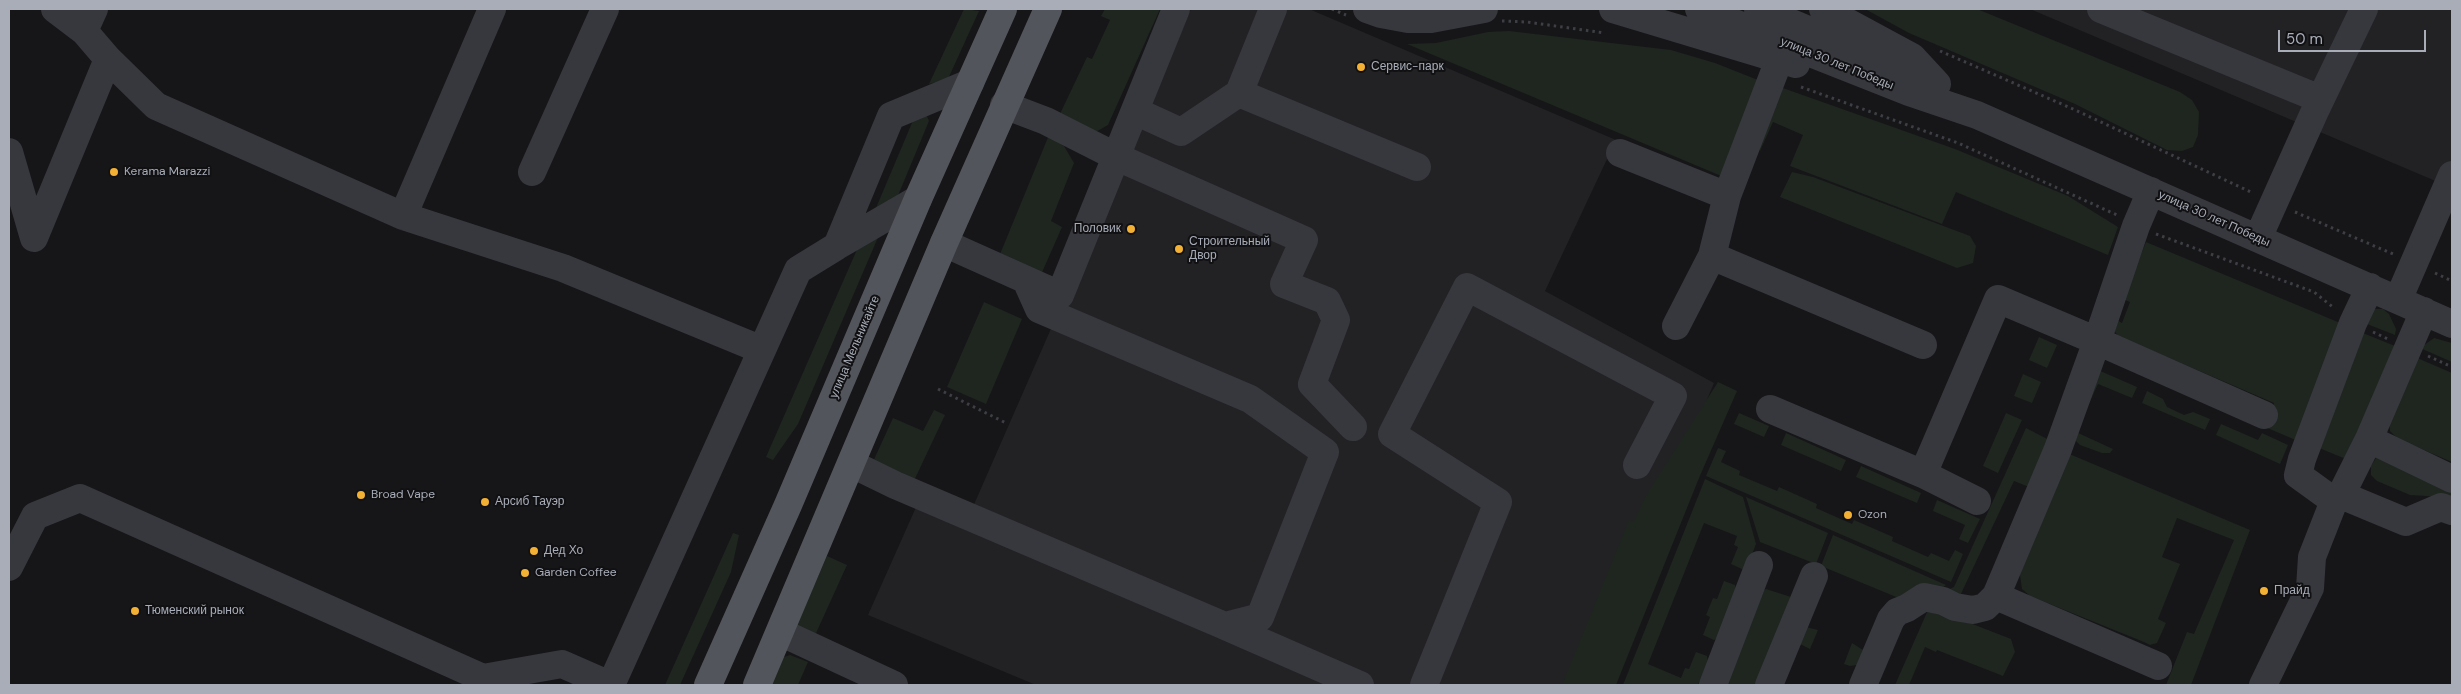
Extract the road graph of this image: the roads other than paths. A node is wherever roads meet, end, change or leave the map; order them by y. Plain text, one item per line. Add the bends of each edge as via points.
1 (55, 9) edge
2 (492, 9) edge
3 (605, 9) edge
4 (1003, 9) edge
5 (1048, 9) edge
6 (1176, 9) edge
7 (1272, 9) edge
8 (1699, 9) edge
9 (1758, 9) edge
10 (1823, 9) edge
11 (2101, 9) edge
12 (2364, 9) edge
13 (1358, 12) edge
14 (1489, 15) edge
15 (89, 20) edge
16 (1613, 21) edge
17 (108, 58) junction
18 (1776, 69) junction
19 (970, 83) junction
20 (1937, 84) junction
21 (1239, 92) junction
22 (1909, 92) junction
23 (2320, 99) junction
24 (1004, 104) junction
25 (1135, 111) junction
26 (1977, 115) junction
27 (9, 152) edge
28 (1620, 153) dead end
29 (1117, 157) junction
30 (1417, 167) dead end
31 (532, 172) dead end
32 (2452, 175) edge
33 (2151, 191) junction
34 (1727, 196) junction
35 (918, 199) junction
36 (403, 216) junction
37 (2258, 238) junction
38 (944, 243) junction
39 (837, 246) junction
40 (1712, 256) junction
41 (1026, 280) junction
42 (2370, 288) junction
43 (2398, 300) junction
44 (2424, 311) junction
45 (2452, 324) edge
46 (1676, 326) dead end
47 (2097, 341) junction
48 (1923, 345) dead end
49 (762, 350) junction
50 (1770, 409) dead end
51 (2264, 415) dead end
52 (1353, 427) dead end
53 (2369, 439) junction
54 (852, 464) junction
55 (1636, 465) dead end
56 (1923, 474) junction
57 (2452, 479) edge
58 (2337, 498) junction
59 (1977, 501) dead end
60 (2452, 511) edge
61 (1759, 565) dead end
62 (9, 567) edge
63 (1814, 576) dead end
64 (1996, 596) junction
65 (1225, 626) junction
66 (780, 632) junction
67 (2158, 666) dead end
68 (485, 682) edge
69 (611, 685) edge
70 (708, 685) edge
71 (757, 685) edge
72 (894, 685) edge
73 (1360, 685) edge
74 (1424, 685) edge
75 (1713, 685) edge
76 (1769, 685) edge
77 (1864, 685) edge
78 (2263, 685) edge

1 - 15 street
2 - 36 street
3 - 31 street
4 - 19 main road, улица Мельникайте
5 - 24 main road
6 - 25 street
7 - 21 street
8 - 22 street, улица 30 лет Победы
9 - 20 street, улица 30 лет Победы
10 - 20 street via 1912,57
11 - 23 street
12 - 23 street
13 - 14 street via 1408,19
15 - 17 street
16 - 18 street
17 - 27 street via 34,238
17 - 36 street via 156,106
18 - 22 street
18 - 34 street
19 - 35 main road, улица Мельникайте
19 - 39 street via 891,116
20 - 26 street, улица 30 лет Победы
21 - 25 street via 1181,132
21 - 30 street
22 - 26 street, улица 30 лет Победы
23 - 37 street
24 - 29 street
24 - 38 main road
25 - 29 street
26 - 33 street, улица 30 лет Победы
28 - 34 street
29 - 41 street via 1060,295
29 - 52 street via 1304,240 1284,284 1327,301 1336,320 1312,384
32 - 43 street
33 - 37 street, улица 30 лет Победы
33 - 47 street
34 - 40 street
35 - 39 street
35 - 70 main road, улица Мельникайте
36 - 49 street via 563,268
37 - 42 street, улица 30 лет Победы
38 - 41 street
38 - 54 main road
39 - 49 street via 798,270
40 - 46 street
40 - 48 street
41 - 65 street via 1039,309 1250,399 1325,452 1260,617
42 - 43 street, улица 30 лет Победы
42 - 58 street via 2353,323 2298,475
43 - 44 street, улица 30 лет Победы
44 - 45 street, улица 30 лет Победы
44 - 53 street
47 - 51 street
47 - 56 street via 1998,298
47 - 64 street via 2058,450
49 - 69 street
50 - 56 street
53 - 57 street
53 - 58 street
54 - 65 street via 895,486
54 - 66 main road
55 - 74 street via 1673,396 1467,287 1392,434 1498,502
56 - 59 street
58 - 60 street via 2406,522 2441,507
58 - 78 street via 2312,557 2310,588
61 - 75 street
62 - 68 street via 35,516 80,498
63 - 76 street
64 - 67 street
64 - 77 street via 1985,607 1973,610 1924,597 1897,612 1891,619
65 - 73 street
66 - 71 main road
66 - 72 street
68 - 69 street via 562,664

